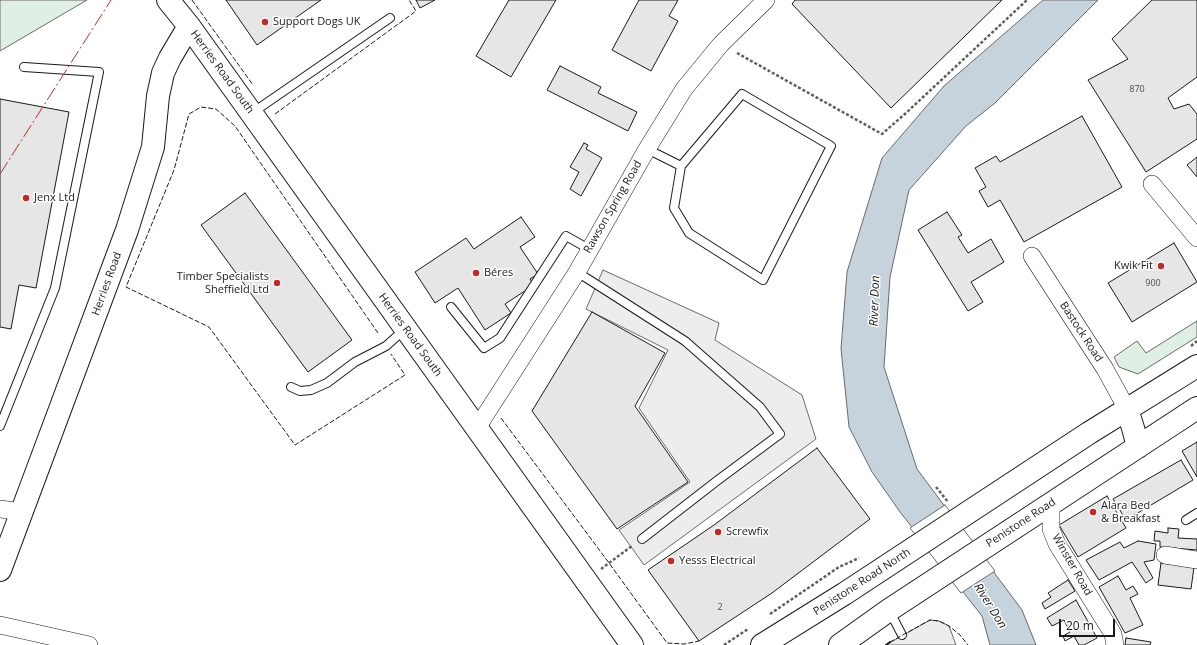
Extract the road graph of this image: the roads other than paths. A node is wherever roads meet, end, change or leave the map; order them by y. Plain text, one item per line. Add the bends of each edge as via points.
1 (168, 0) edge
2 (761, 2) edge
3 (390, 18) dead end
4 (189, 26) junction
5 (24, 67) dead end
6 (251, 113) junction
7 (647, 148) junction
8 (681, 166) junction
9 (1152, 184) dead end
10 (1197, 238) edge
11 (589, 249) junction
12 (1032, 256) dead end
13 (577, 272) junction
14 (451, 307) dead end
15 (406, 329) junction
16 (1197, 366) edge
17 (291, 387) dead end
18 (1197, 408) edge
19 (1127, 409) junction
20 (0, 426) edge
21 (477, 428) junction
22 (1138, 448) junction
23 (1051, 504) junction
24 (0, 509) edge
25 (22, 512) junction
26 (1197, 513) edge
27 (1186, 520) dead end
28 (642, 539) road end
29 (1165, 555) dead end
30 (1197, 560) edge
31 (0, 570) edge
32 (888, 610) junction
33 (0, 625) edge
34 (902, 635) dead end
35 (843, 642) edge
36 (89, 645) edge
37 (632, 645) edge
38 (762, 645) edge
39 (1115, 645) edge

1 - 4 main road
2 - 7 street, Rawson Spring Road via 684,89
3 - 6 lane
4 - 6 main road, Herries Road South
4 - 25 main road, Herries Road via 163,73 153,147 129,223
5 - 20 lane via 99,72 55,288
6 - 15 main road, Herries Road South
7 - 8 lane
7 - 11 street, Rawson Spring Road
8 - 8 lane via 674,208 689,233 763,280 832,146 742,94
9 - 10 street
11 - 13 street, Rawson Spring Road
11 - 14 lane via 566,236 500,338 484,348
12 - 19 street, Bastock Road via 1105,368
13 - 21 street, Rawson Spring Road
13 - 28 lane via 685,341 760,407 780,434
15 - 17 lane via 386,346 355,362 327,383 311,390 300,391
15 - 21 main road, Herries Road South
16 - 19 main road
18 - 22 main road, Penistone Road
19 - 22 main road
19 - 38 main road, Penistone Road North via 956,512 895,561
21 - 37 main road, Herries Road South
22 - 23 main road, Penistone Road
23 - 32 main road, Penistone Road
23 - 39 street, Winster Road via 1051,529 1057,544 1113,634
24 - 25 street
25 - 31 main road, Herries Road
26 - 27 lane
29 - 30 street
32 - 34 lane
32 - 35 main road, Penistone Road
33 - 36 street

